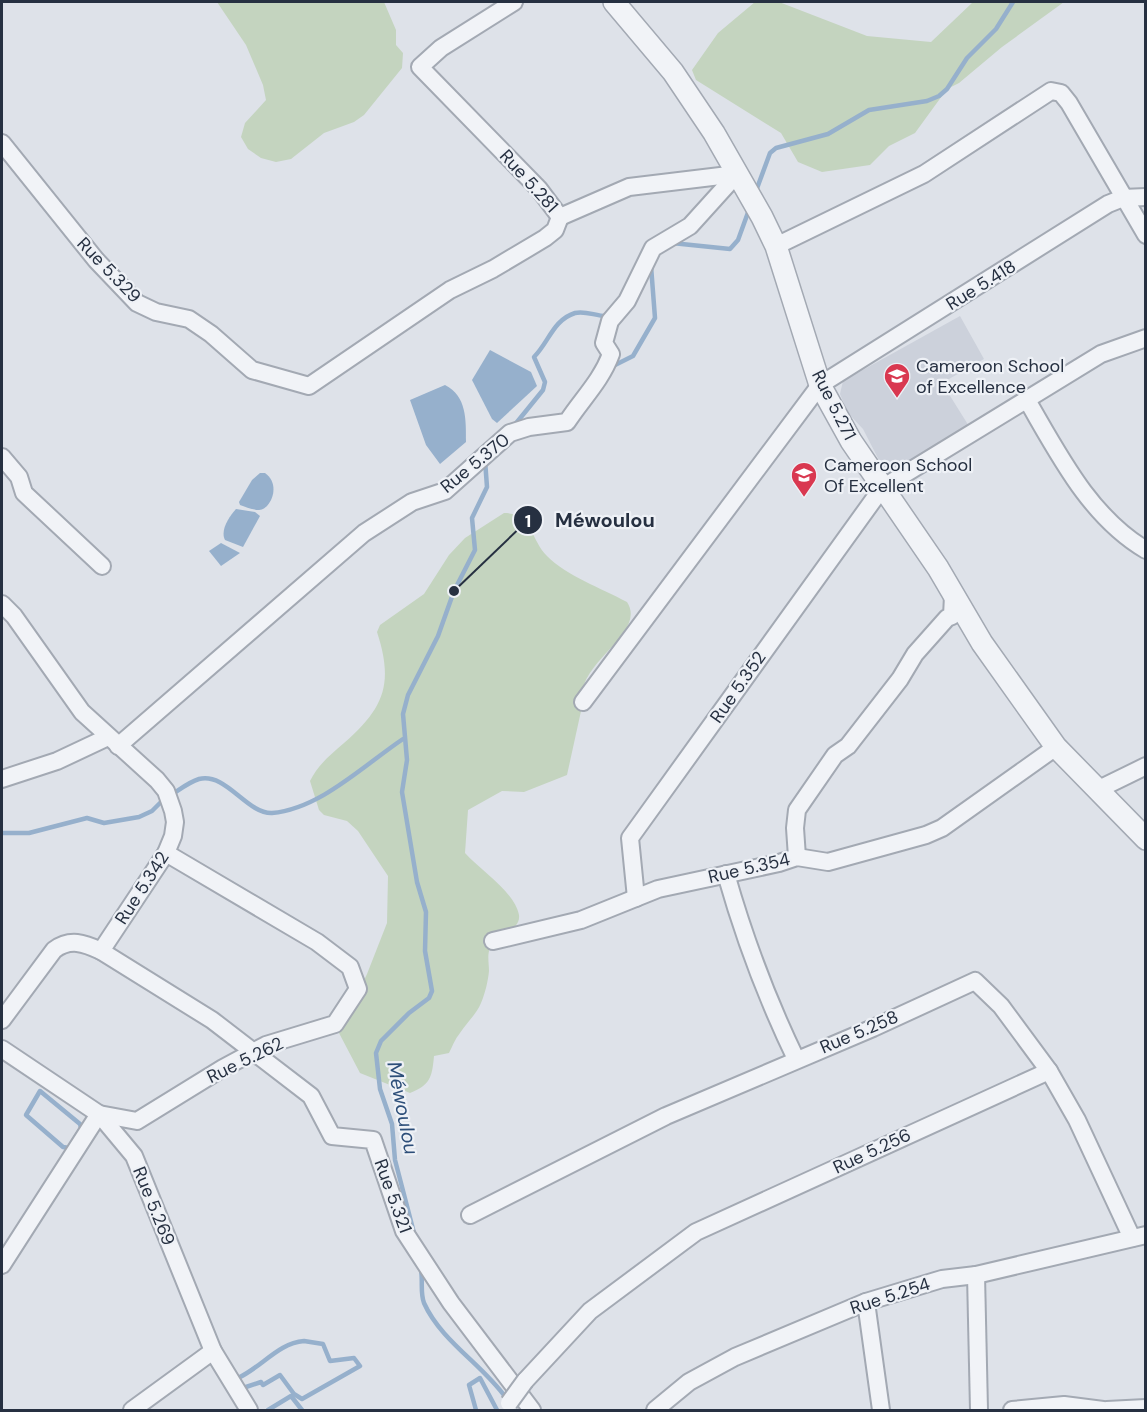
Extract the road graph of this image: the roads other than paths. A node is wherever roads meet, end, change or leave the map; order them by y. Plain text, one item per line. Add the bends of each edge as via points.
1 (514, 2) edge
2 (614, 2) edge
3 (2, 143) edge
4 (737, 174) junction
5 (1146, 197) edge
6 (1123, 198) junction
7 (560, 217) junction
8 (1146, 235) edge
9 (776, 246) junction
10 (1146, 338) edge
11 (820, 385) junction
12 (1027, 400) junction
13 (2, 457) edge
14 (882, 488) junction
15 (1146, 550) edge
16 (102, 566) dead end
17 (953, 596) junction
18 (2, 604) edge
19 (583, 702) dead end
20 (113, 742) junction
21 (1056, 747) junction
22 (1146, 766) edge
23 (2, 778) edge
24 (1097, 789) junction
25 (1146, 839) edge
26 (166, 853) junction
27 (797, 857) junction
28 (726, 874) junction
29 (636, 898) junction
30 (493, 941) dead end
31 (101, 951) junction
32 (2, 1020) edge
33 (2, 1049) edge
34 (254, 1052) junction
35 (796, 1059) junction
36 (1049, 1071) junction
37 (99, 1114) junction
38 (470, 1215) dead end
39 (1139, 1237) edge
40 (2, 1265) edge
41 (976, 1275) junction
42 (866, 1302) junction
43 (213, 1351) junction
44 (507, 1407) edge
45 (1146, 1408) edge
46 (132, 1410) edge
47 (249, 1410) edge
48 (532, 1410) edge
49 (655, 1410) edge
50 (881, 1410) edge
51 (979, 1410) edge
52 (1012, 1410) edge
53 (1105, 1410) edge

1 - 7 street, Rue 5.281 via 441,48 420,67 539,189
2 - 4 street, Rue 5.271 via 673,72
3 - 7 street, Rue 5.329 via 96,260 137,303 156,312 189,319 252,370 309,386 450,290 493,270 545,238 555,230
4 - 7 street, Rue 5.281 via 629,187
4 - 9 street, Rue 5.271
4 - 20 street, Rue 5.370 via 690,226 653,249 627,301 610,321 604,343 611,354 607,365 567,422 510,433 445,491 412,502 364,533
5 - 6 street, Rue 5.418
6 - 8 street
6 - 9 street via 1069,103 1060,93 1051,91 924,174
6 - 11 street, Rue 5.418
9 - 11 street, Rue 5.271
10 - 12 street via 1101,354
11 - 14 street, Rue 5.271
11 - 19 street
12 - 14 street
12 - 15 street via 1094,506 1124,537
13 - 16 street via 19,477 24,493
14 - 17 street, Rue 5.271
14 - 29 street, Rue 5.352 via 630,838
17 - 21 street, Rue 5.271
17 - 27 street via 952,615 915,654 900,679 848,746 836,755 797,810
18 - 20 street, Rue 5.342 via 82,712
20 - 23 street, Rue 5.370
20 - 26 street, Rue 5.342 via 166,791 175,822
21 - 24 street, Rue 5.271
21 - 27 street, Rue 5.354 via 942,828 926,835 828,862
22 - 24 street
24 - 25 street, Rue 5.271
26 - 31 street, Rue 5.342
26 - 34 street, Rue 5.262 via 317,942 350,966 358,989 335,1024
27 - 28 street, Rue 5.354
28 - 29 street, Rue 5.354 via 658,889
28 - 35 street via 766,997
29 - 30 street, Rue 5.354 via 581,920
31 - 32 street via 84,943 62,944
31 - 34 street, Rue 5.321 via 212,1020
33 - 37 street, Rue 5.269
34 - 37 street, Rue 5.262 via 137,1121
34 - 48 street, Rue 5.321 via 311,1096 332,1136 373,1140 404,1231 451,1303
35 - 36 street, Rue 5.258 via 975,981 1001,1006
35 - 38 street, Rue 5.258 via 666,1116
36 - 39 street, Rue 5.258
36 - 44 street, Rue 5.256, bridge via 696,1232 590,1311 525,1381
37 - 40 street
37 - 43 street, Rue 5.269 via 134,1156
39 - 41 street, Rue 5.254
41 - 42 street, Rue 5.254 via 942,1279
41 - 51 street
42 - 49 street, Rue 5.254 via 735,1357 689,1382
42 - 50 street
43 - 46 street
43 - 47 street, Rue 5.269
45 - 53 street
52 - 53 street via 1064,1404

